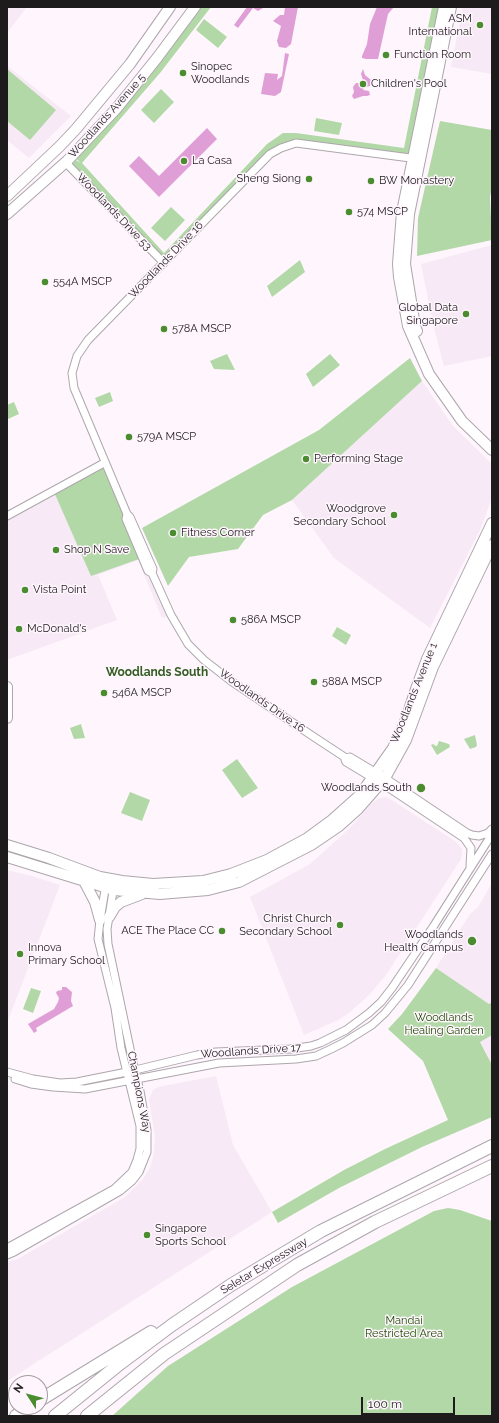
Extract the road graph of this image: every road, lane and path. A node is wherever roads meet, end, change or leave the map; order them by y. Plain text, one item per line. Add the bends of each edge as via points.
1 (170, 7) edge
2 (194, 7) edge
3 (444, 7) edge
4 (451, 7) edge
5 (116, 109) junction
6 (76, 129) junction
7 (416, 159) junction
8 (67, 161) junction
9 (7, 196) edge
10 (7, 214) edge
11 (164, 263) junction
12 (492, 441) edge
13 (492, 450) edge
14 (104, 463) junction
15 (7, 516) edge
16 (492, 523) edge
17 (492, 545) edge
18 (475, 580) junction
19 (456, 598) junction
20 (7, 687) edge
21 (7, 718) edge
22 (379, 778) junction
23 (492, 830) edge
24 (492, 834) edge
25 (8, 845) edge
26 (30, 852) junction
27 (492, 854) edge
28 (7, 857) edge
29 (35, 865) junction
30 (469, 870) junction
31 (84, 881) junction
32 (111, 884) junction
33 (144, 893) junction
34 (104, 918) junction
35 (135, 1070) junction
36 (7, 1072) edge
37 (127, 1072) junction
38 (7, 1077) edge
39 (137, 1078) junction
40 (129, 1080) junction
41 (492, 1146) edge
42 (492, 1167) edge
43 (7, 1248) edge
44 (7, 1255) edge
45 (231, 1285) junction
46 (48, 1395) edge
47 (54, 1416) edge
48 (87, 1416) edge

1 - 6 street, Woodlands Avenue 5 via 130,64
2 - 5 street, Woodlands Avenue 5 via 158,58
3 - 7 street
4 - 7 street
5 - 6 street via 105,112 84,134
5 - 8 street, Woodlands Avenue 5
6 - 9 street, Woodlands Avenue 5
7 - 11 street, Woodlands Drive 16 via 309,144 281,148 270,154
7 - 12 street via 405,264 415,326 433,371 465,416
7 - 13 street via 402,212 398,264 408,326 429,374 462,421
8 - 10 street, Woodlands Avenue 5
8 - 11 street, Woodlands Drive 53
11 - 14 street, Woodlands Drive 16 via 88,340 73,365 74,388
14 - 15 street
14 - 22 street, Woodlands Drive 16 via 127,514 128,525 148,571 152,573 170,615 188,644 232,681
16 - 19 street, Woodlands Avenue 1
17 - 18 street, Woodlands Avenue 1
18 - 19 street
18 - 22 street, Woodlands Avenue 1 via 434,667 406,740
19 - 22 street, Woodlands Avenue 1 via 427,659 404,725
20 - 21 street
22 - 23 street, Woodlands Drive 16 via 472,835 480,836
22 - 30 street, Woodlands Drive 16 via 464,838 471,848
22 - 32 street, Woodlands Avenue 1 via 326,825 267,860 204,881
22 - 33 street, Woodlands Avenue 1 via 358,809 339,826 311,845 239,882 208,890
24 - 30 street, Woodlands Drive 17
25 - 26 street, Woodlands Avenue 1
26 - 29 street via 30,858
26 - 32 street, Woodlands Avenue 1 via 100,877
27 - 39 street, Woodlands Drive 17 via 408,985 385,1013 361,1032 316,1056 219,1063
28 - 29 street, Woodlands Avenue 1
29 - 31 street, Woodlands Avenue 1
30 - 35 street, Woodlands Drive 17 via 392,988 370,1013 346,1030 311,1046 216,1052
31 - 32 street, Woodlands Avenue 1
31 - 34 street
32 - 33 street, Woodlands Avenue 1
32 - 34 street, Champions Way
33 - 34 street via 121,902
34 - 35 street, Champions Way
34 - 37 street, Champions Way via 98,940 116,1008
35 - 37 street, Woodlands Drive 17
35 - 39 street, Champions Way
36 - 37 street, Woodlands Drive 17 via 60,1083
37 - 40 street, Champions Way
38 - 40 street, Woodlands Drive 17 via 31,1084 66,1089 84,1089
39 - 40 street, Woodlands Drive 17
39 - 44 street, Champions Way via 148,1137 147,1152 139,1172 120,1191
40 - 43 street, Champions Way via 140,1126 140,1149 132,1172 114,1188
41 - 45 highway, Seletar Expressway via 321,1231
42 - 48 highway, Seletar Expressway via 375,1222 297,1265 164,1354
45 - 46 highway
45 - 47 highway, Seletar Expressway via 166,1329

